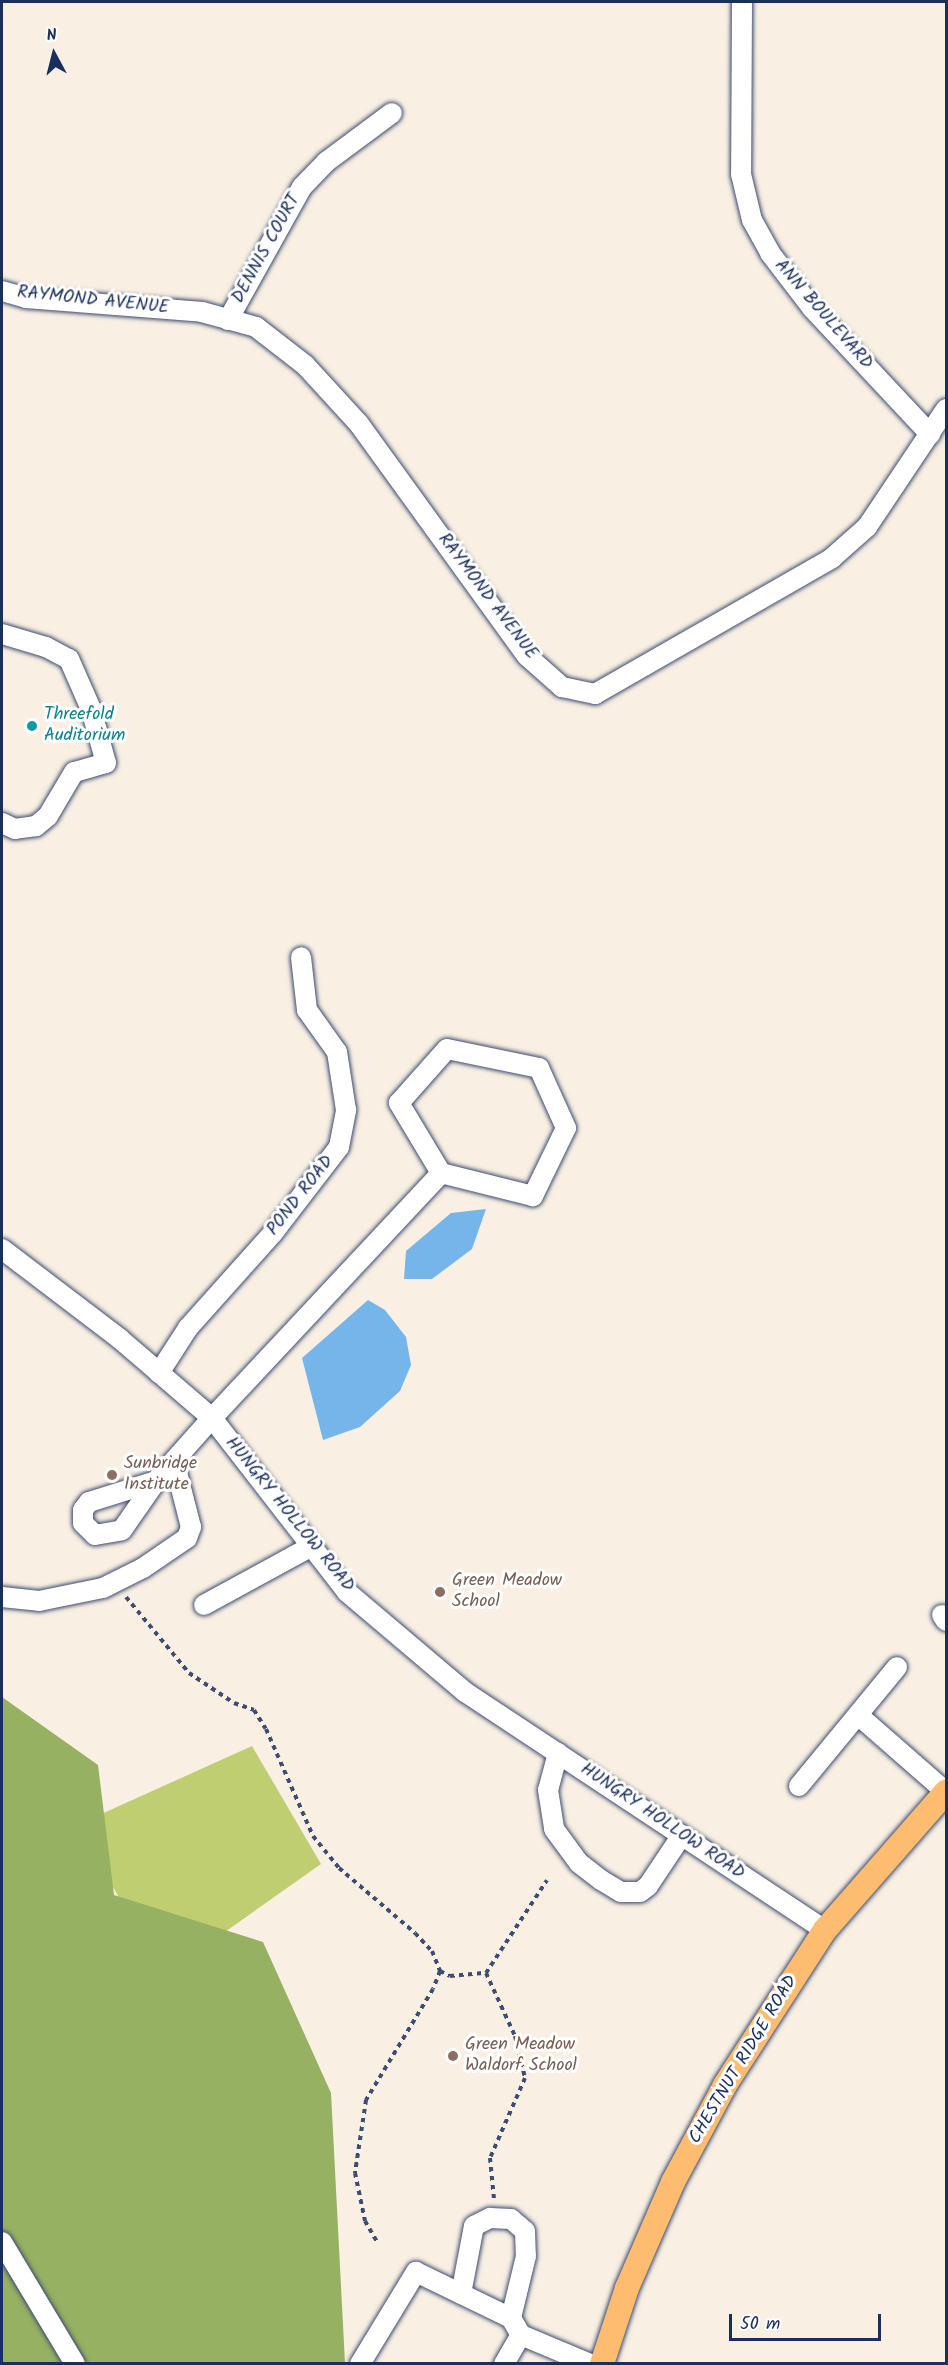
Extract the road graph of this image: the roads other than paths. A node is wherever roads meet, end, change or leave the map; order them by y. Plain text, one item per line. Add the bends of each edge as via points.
1 (742, 2) edge
2 (392, 113) dead end
3 (2, 291) edge
4 (228, 320) junction
5 (946, 409) edge
6 (930, 434) junction
7 (2, 633) edge
8 (2, 823) edge
9 (301, 957) dead end
10 (441, 1173) junction
11 (2, 1249) edge
12 (159, 1373) junction
13 (212, 1418) junction
14 (174, 1461) junction
15 (156, 1481) dead end
16 (312, 1546) junction
17 (2, 1597) edge
18 (204, 1605) dead end
19 (897, 1667) dead end
20 (858, 1715) junction
21 (558, 1753) junction
22 (799, 1786) dead end
23 (946, 1792) edge
24 (682, 1835) junction
25 (825, 1930) junction
26 (2, 2242) edge
27 (461, 2294) junction
28 (516, 2326) junction
29 (75, 2364) edge
30 (360, 2364) edge
31 (504, 2364) edge
32 (590, 2364) edge
33 (602, 2364) edge

1 - 6 street, ANN BOULEVARD via 741,174 752,220 770,253 812,308
2 - 4 street, DENNIS COURT via 326,162 302,187
3 - 4 street, RAYMOND AVENUE via 26,298 146,305
4 - 6 street, RAYMOND AVENUE via 256,327 305,365 358,424 527,656 561,687 596,694 832,558 867,526
5 - 6 street, RAYMOND AVENUE
7 - 8 street via 69,659 91,709 106,763 74,772 48,816 36,826 15,829
9 - 12 street, POND ROAD via 307,1010 337,1052 346,1110 339,1147 273,1233 188,1328
10 - 10 street via 399,1103 447,1049 539,1068 566,1128 533,1196
10 - 13 street
11 - 12 street, HUNGRY HOLLOW ROAD
12 - 13 street, HUNGRY HOLLOW ROAD
13 - 14 street
13 - 16 street, HUNGRY HOLLOW ROAD
14 - 15 street
14 - 17 street via 191,1527 187,1538 103,1588 39,1601
16 - 18 street
16 - 21 street, HUNGRY HOLLOW ROAD via 347,1592 456,1684
19 - 20 street
20 - 22 street
20 - 23 street
21 - 24 street, HUNGRY HOLLOW ROAD
21 - 24 street via 548,1790 554,1829 579,1863 601,1880 621,1892 640,1892
23 - 25 main road, CHESTNUT RIDGE ROAD
24 - 25 street, HUNGRY HOLLOW ROAD
25 - 33 main road, CHESTNUT RIDGE ROAD via 737,2066 673,2182 627,2288
26 - 29 street
27 - 28 street
27 - 28 street via 474,2226 490,2218 511,2219 525,2231 526,2256
27 - 30 street via 416,2272
28 - 31 street
28 - 32 street

